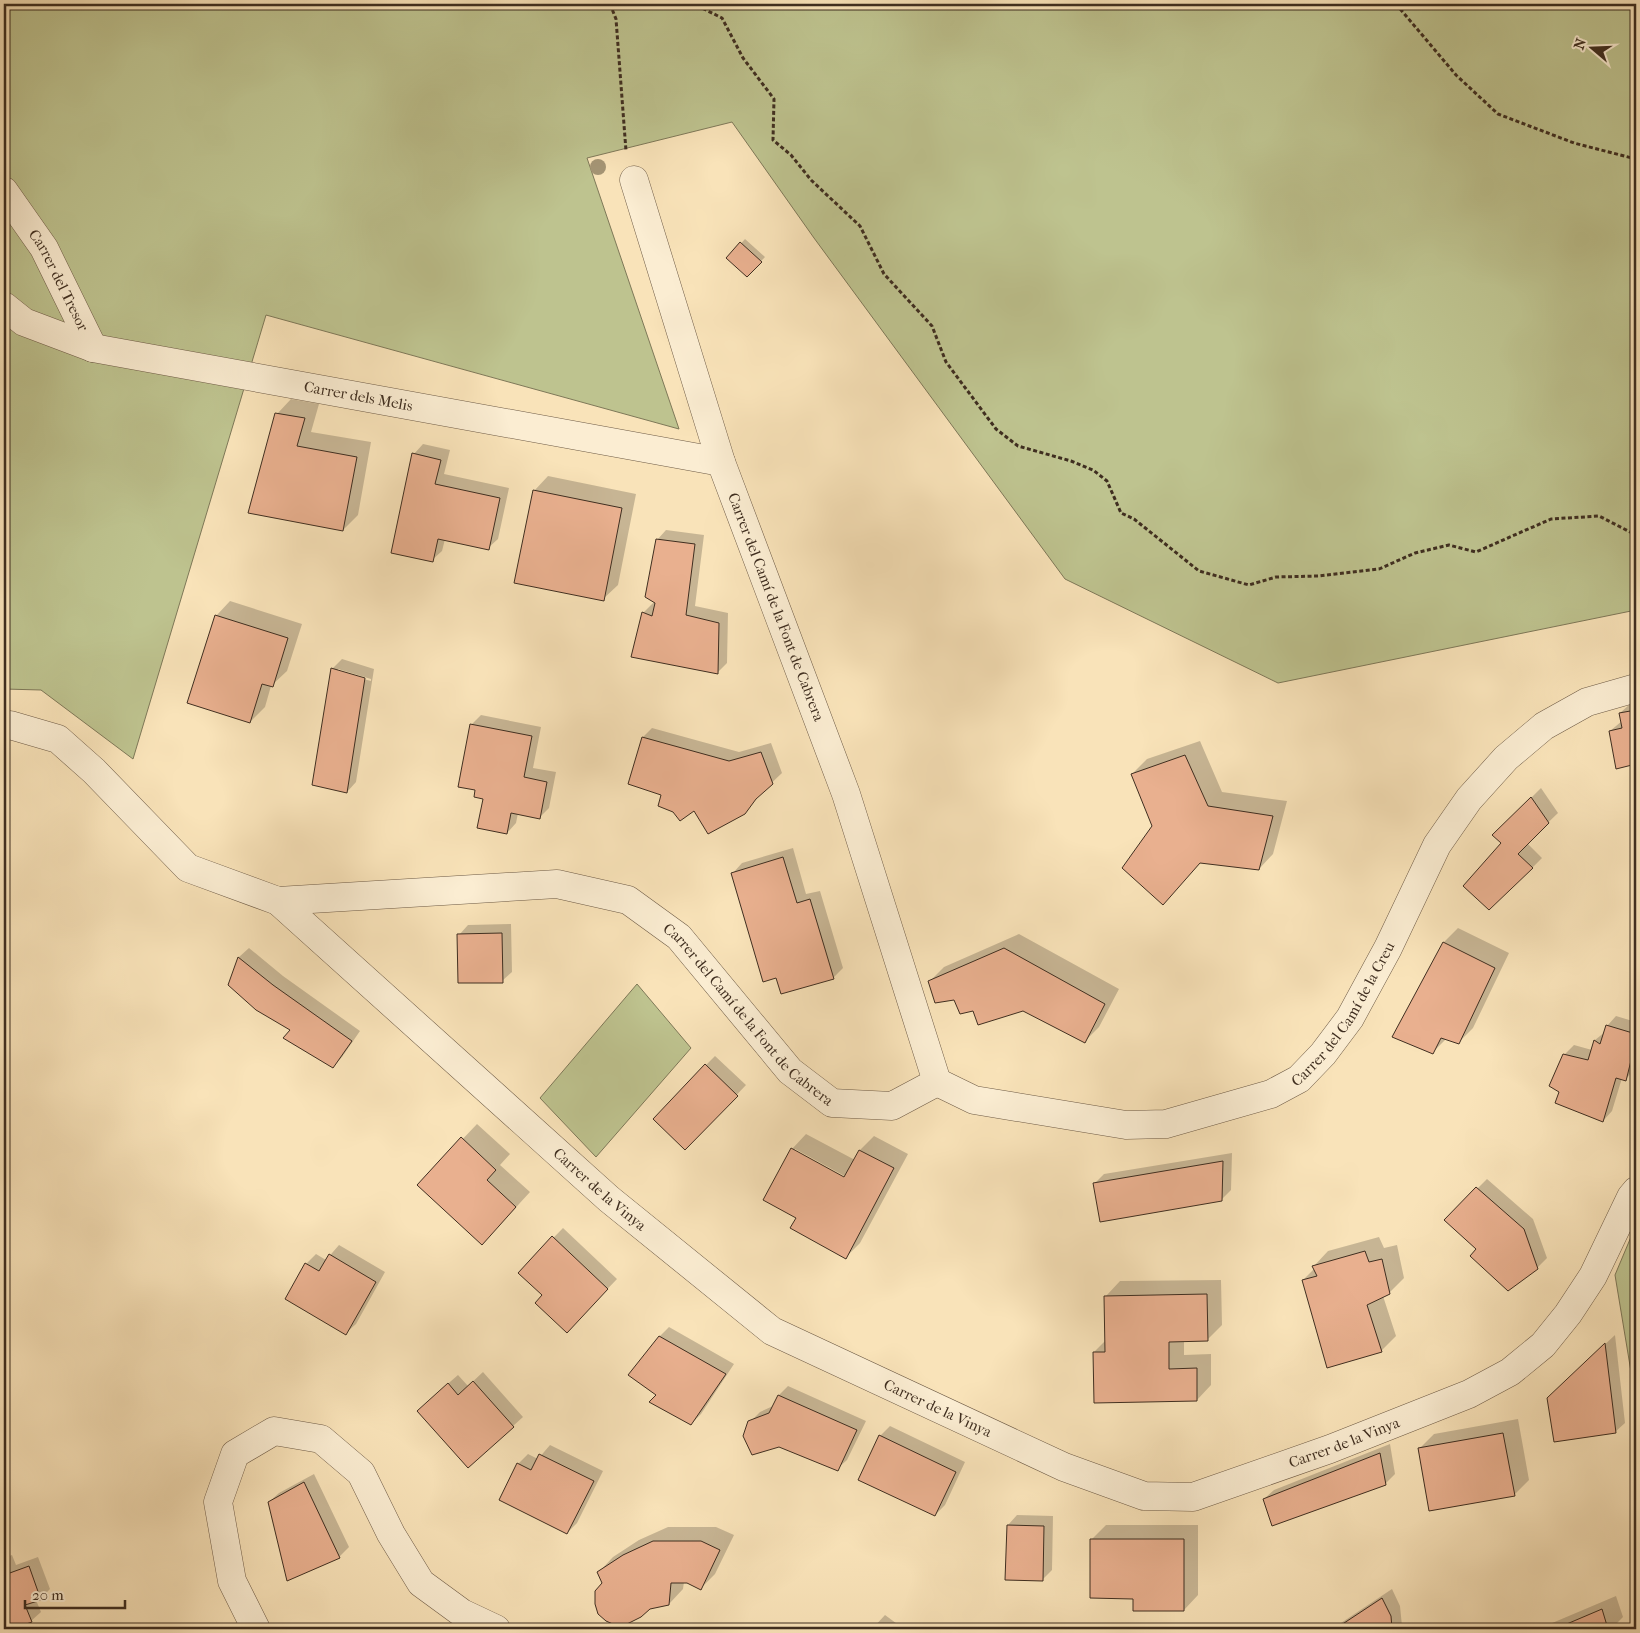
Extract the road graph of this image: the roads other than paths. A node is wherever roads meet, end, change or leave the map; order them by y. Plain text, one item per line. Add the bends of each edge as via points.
1 (634, 180) road end
2 (4, 191) edge
3 (4, 306) edge
4 (93, 348) junction
5 (721, 462) junction
6 (1636, 688) edge
7 (4, 727) edge
8 (278, 901) junction
9 (937, 1082) junction
10 (1636, 1191) edge
11 (256, 1629) edge
12 (496, 1629) edge

1 - 5 street, Carrer del Camí de la Font de Cabrera
2 - 4 street, Carrer del Tresor via 44,248
3 - 4 street, Carrer dels Melis via 24,322
4 - 5 street, Carrer dels Melis
5 - 9 street, Carrer del Camí de la Font de Cabrera via 846,794
6 - 9 street, Carrer del Camí de la Creu via 1587,702 1544,726 1506,758 1469,798 1437,845 1350,1018 1299,1079 1270,1094 1166,1124 1142,1125 974,1100
7 - 8 street, Carrer del Camí de la Font de Cabrera via 10,725 58,740 94,771 188,868
8 - 9 street, Carrer del Camí de la Font de Cabrera via 557,884 628,900 678,937 790,1071 832,1103 892,1106
8 - 10 street, Carrer de la Vinya via 609,1199 772,1331 1064,1467 1144,1496 1193,1497 1330,1449 1469,1394 1510,1372 1542,1345 1568,1314 1592,1276
11 - 12 street via 232,1581 218,1502 235,1454 274,1431 321,1440 361,1472 391,1534 421,1583 462,1613

